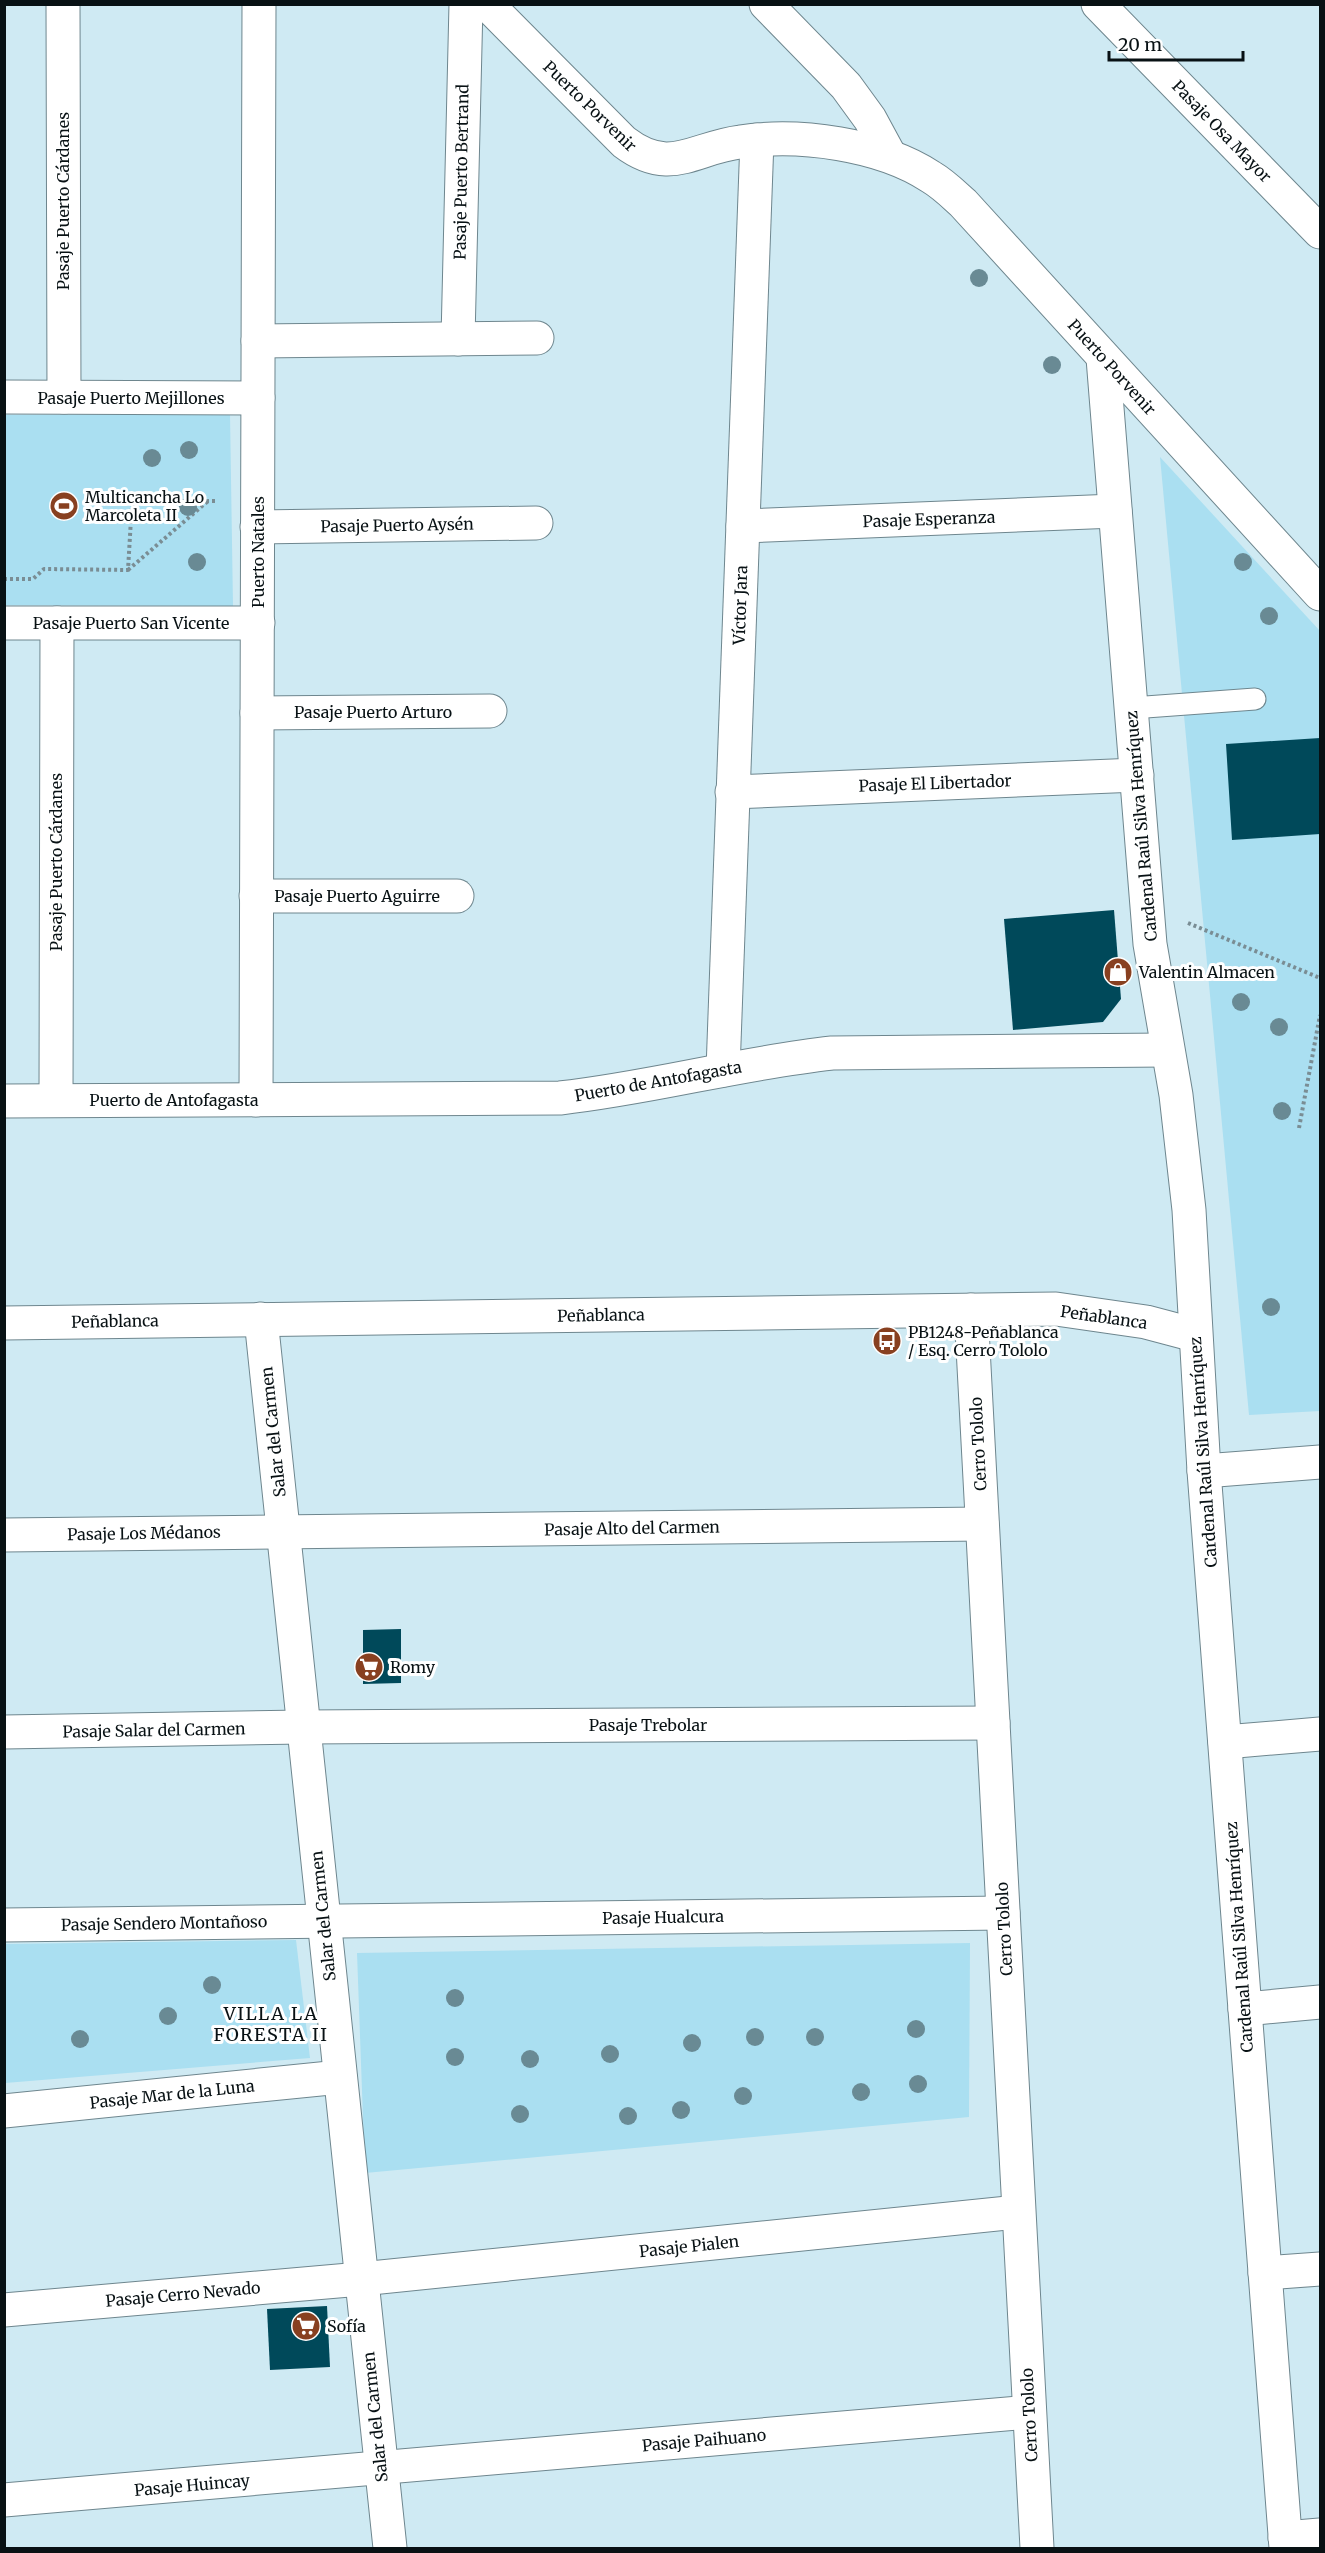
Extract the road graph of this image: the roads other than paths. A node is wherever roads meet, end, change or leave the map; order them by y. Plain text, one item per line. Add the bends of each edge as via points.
1 (63, 4) edge
2 (260, 4) edge
3 (466, 4) edge
4 (487, 4) edge
5 (766, 4) edge
6 (1098, 4) edge
7 (757, 140) junction
8 (890, 156) junction
9 (1320, 232) edge
10 (537, 338) dead end
11 (458, 339) junction
12 (258, 341) junction
13 (1103, 358) junction
14 (4, 397) edge
15 (64, 397) junction
16 (258, 398) junction
17 (1115, 511) junction
18 (258, 514) junction
19 (536, 523) dead end
20 (743, 526) junction
21 (1320, 594) edge
22 (4, 623) edge
23 (57, 623) junction
24 (258, 623) junction
25 (1255, 699) dead end
26 (1132, 708) junction
27 (490, 711) dead end
28 (257, 713) junction
29 (1137, 775) junction
30 (732, 792) junction
31 (256, 896) junction
32 (457, 896) dead end
33 (1167, 1050) junction
34 (723, 1070) junction
35 (56, 1100) junction
36 (256, 1100) junction
37 (4, 1101) edge
38 (971, 1310) junction
39 (261, 1319) junction
40 (4, 1323) edge
41 (1195, 1335) junction
42 (1320, 1462) edge
43 (1204, 1471) junction
44 (982, 1524) junction
45 (283, 1531) junction
46 (4, 1535) edge
47 (993, 1723) junction
48 (303, 1727) junction
49 (4, 1732) edge
50 (1320, 1734) edge
51 (1225, 1742) junction
52 (1003, 1913) junction
53 (323, 1921) junction
54 (4, 1925) edge
55 (1320, 2002) edge
56 (1245, 2009) junction
57 (340, 2077) junction
58 (4, 2111) edge
59 (1018, 2212) junction
60 (1320, 2269) edge
61 (1265, 2273) junction
62 (361, 2279) junction
63 (4, 2310) edge
64 (1029, 2412) junction
65 (380, 2469) junction
66 (4, 2500) edge
67 (1320, 2535) edge
68 (1285, 2543) edge
69 (390, 2548) edge
70 (1037, 2548) edge

1 - 15 street, Pasaje Puerto Cárdanes
2 - 12 street, Puerto Natales
3 - 11 street, Pasaje Puerto Bertrand
4 - 7 street, Puerto Porvenir via 624,142 645,156 682,159 724,145
5 - 8 street via 846,86 870,118
6 - 9 street, Pasaje Osa Mayor
7 - 8 street, Puerto Porvenir via 836,144
7 - 20 street, Víctor Jara
8 - 13 street, Puerto Porvenir via 931,176 963,203
10 - 11 street
11 - 12 street
12 - 16 street, Puerto Natales
13 - 17 street, Cardenal Raúl Silva Henríquez
13 - 21 street, Puerto Porvenir
14 - 15 street, Pasaje Puerto Mejillones
15 - 16 street, Pasaje Puerto Mejillones
16 - 18 street, Puerto Natales
17 - 20 street, Pasaje Esperanza
17 - 26 street, Cardenal Raúl Silva Henríquez
18 - 19 street, Pasaje Puerto Aysén
18 - 24 street, Puerto Natales
20 - 30 street, Víctor Jara
22 - 23 street, Pasaje Puerto San Vicente
23 - 24 street, Pasaje Puerto San Vicente
23 - 35 street, Pasaje Puerto Cárdanes
24 - 28 street, Puerto Natales
25 - 26 lane
26 - 29 street, Cardenal Raúl Silva Henríquez
27 - 28 street, Pasaje Puerto Arturo
28 - 31 street, Puerto Natales
29 - 30 street, Pasaje El Libertador
29 - 33 street, Cardenal Raúl Silva Henríquez via 1150,944
30 - 34 street, Víctor Jara
31 - 32 street, Pasaje Puerto Aguirre
31 - 36 street, Puerto Natales
33 - 34 street, Puerto de Antofagasta via 832,1053
33 - 41 street, Cardenal Raúl Silva Henríquez via 1189,1210
34 - 36 street, Puerto de Antofagasta via 607,1093 560,1098
35 - 36 street, Puerto de Antofagasta
35 - 37 street, Puerto de Antofagasta
38 - 39 street, Peñablanca
38 - 41 street, Peñablanca via 1056,1309 1096,1313
38 - 44 street, Cerro Tololo
39 - 40 street, Peñablanca
39 - 45 street, Salar del Carmen
41 - 43 street, Cardenal Raúl Silva Henríquez
42 - 43 street
43 - 51 street, Cardenal Raúl Silva Henríquez
44 - 45 street, Pasaje Alto del Carmen
44 - 47 street, Cerro Tololo
45 - 46 street, Pasaje Los Médanos
45 - 48 street, Salar del Carmen
47 - 48 street, Pasaje Trebolar
47 - 52 street, Cerro Tololo
48 - 49 street, Pasaje Salar del Carmen
48 - 53 street, Salar del Carmen
50 - 51 street
51 - 56 street, Cardenal Raúl Silva Henríquez
52 - 53 street, Pasaje Hualcura
52 - 59 street, Cerro Tololo
53 - 54 street, Pasaje Sendero Montañoso
53 - 57 street, Salar del Carmen
55 - 56 street
56 - 61 street, Cardenal Raúl Silva Henríquez
57 - 58 street, Pasaje Mar de la Luna
57 - 62 street, Salar del Carmen
59 - 62 street, Pasaje Pialen
59 - 64 street, Cerro Tololo
60 - 61 street
61 - 68 street, Cardenal Raúl Silva Henríquez
62 - 63 street, Pasaje Cerro Nevado
62 - 65 street, Salar del Carmen
64 - 65 street, Pasaje Paihuano
64 - 70 street, Cerro Tololo
65 - 66 street, Pasaje Huincay
65 - 69 street, Salar del Carmen
67 - 68 street

